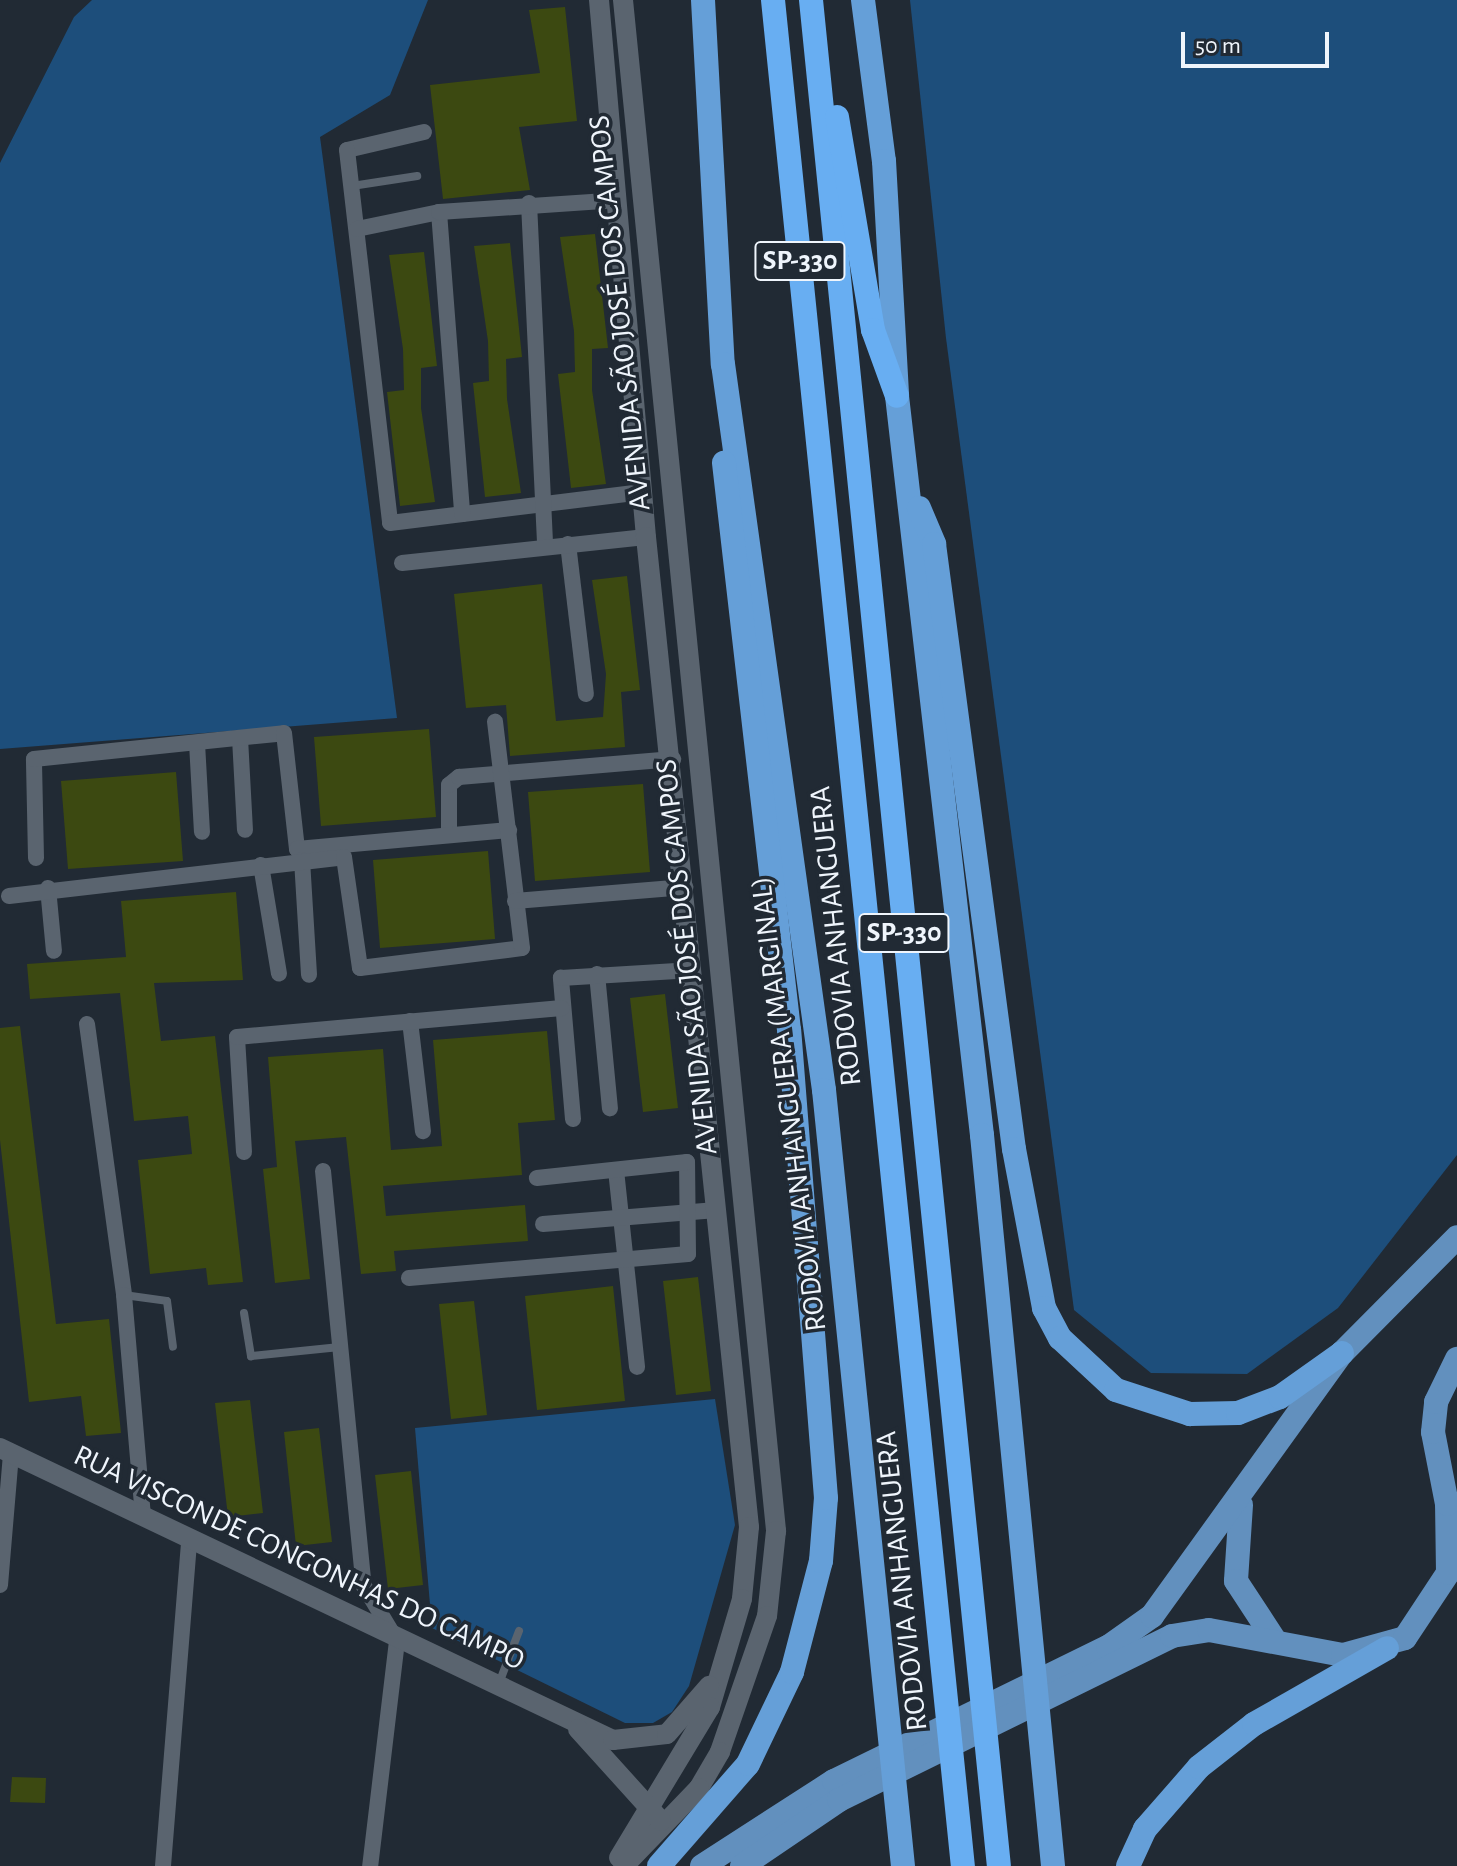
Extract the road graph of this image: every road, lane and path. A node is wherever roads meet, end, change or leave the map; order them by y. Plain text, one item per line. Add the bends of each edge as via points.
1 (599, 0) edge
2 (623, 0) edge
3 (703, 0) edge
4 (773, 0) edge
5 (811, 0) edge
6 (819, 0) edge
7 (863, 0) edge
8 (424, 132) dead end
9 (417, 176) dead end
10 (352, 186) junction
11 (618, 200) junction
12 (529, 203) junction
13 (439, 212) junction
14 (357, 229) junction
15 (723, 364) junction
16 (897, 396) junction
17 (909, 483) junction
18 (642, 492) junction
19 (539, 503) junction
20 (462, 514) junction
21 (646, 537) junction
22 (568, 544) junction
23 (545, 547) junction
24 (402, 563) dead end
25 (586, 694) dead end
26 (495, 722) dead end
27 (240, 738) junction
28 (197, 743) junction
29 (673, 759) junction
30 (500, 774) junction
31 (245, 830) dead end
32 (509, 830) junction
33 (202, 832) dead end
34 (449, 835) junction
35 (36, 858) dead end
36 (302, 860) junction
37 (261, 865) junction
38 (685, 887) junction
39 (48, 888) junction
40 (9, 896) dead end
41 (515, 901) junction
42 (54, 951) dead end
43 (693, 970) junction
44 (279, 974) dead end
45 (597, 974) junction
46 (309, 975) dead end
47 (562, 1008) junction
48 (410, 1021) junction
49 (87, 1024) dead end
50 (610, 1108) dead end
51 (573, 1119) dead end
52 (423, 1131) dead end
53 (244, 1152) dead end
54 (616, 1170) junction
55 (323, 1171) dead end
56 (537, 1178) dead end
57 (716, 1210) junction
58 (689, 1213) junction
59 (619, 1218) junction
60 (543, 1224) dead end
61 (1457, 1237) edge
62 (625, 1260) junction
63 (409, 1278) dead end
64 (124, 1295) junction
65 (244, 1313) dead end
66 (173, 1347) dead end
67 (340, 1347) junction
68 (1342, 1353) junction
69 (1457, 1359) edge
70 (637, 1367) dead end
71 (6, 1451) edge
72 (1243, 1499) junction
73 (143, 1517) junction
74 (189, 1541) junction
75 (0, 1585) edge
76 (519, 1631) dead end
77 (1274, 1639) junction
78 (397, 1641) junction
79 (1387, 1648) junction
80 (1112, 1655) junction
81 (723, 1667) junction
82 (498, 1686) junction
83 (573, 1724) junction
84 (836, 1791) junction
85 (658, 1819) junction
86 (163, 1866) edge
87 (370, 1866) edge
88 (614, 1866) edge
89 (624, 1866) edge
90 (659, 1866) edge
91 (702, 1866) edge
92 (742, 1866) edge
93 (903, 1866) edge
94 (963, 1866) edge
95 (999, 1866) edge
96 (1053, 1866) edge
97 (1128, 1866) edge

1 - 11 street, AVENIDA SÃO JOSÉ DOS CAMPOS
2 - 85 street, AVENIDA SÃO JOSÉ DOS CAMPOS via 776,1531 752,1674 720,1752
3 - 15 highway, RODOVIA ANHANGUERA (MARGINAL)
4 - 94 highway, RODOVIA ANHANGUERA / SP-330
5 - 95 highway, SP-330
6 - 16 highway via 870,317
7 - 16 highway via 884,161
8 - 10 street via 347,150
9 - 10 lane
10 - 14 street
11 - 12 street
11 - 18 street, AVENIDA SÃO JOSÉ DOS CAMPOS
12 - 13 street
12 - 19 street
13 - 14 street
13 - 20 street
14 - 20 street via 390,523
15 - 90 highway via 725,509 789,1030 826,1498 821,1561 792,1672 748,1764
15 - 93 highway, RODOVIA ANHANGUERA (MARGINAL) via 824,1090
16 - 17 highway
17 - 68 highway via 934,544 1014,1149 1044,1308 1060,1338 1116,1390 1190,1414 1238,1413 1280,1397
17 - 96 highway
18 - 19 street
18 - 21 street, AVENIDA SÃO JOSÉ DOS CAMPOS
19 - 20 street
19 - 23 street
21 - 22 street
21 - 29 street, AVENIDA SÃO JOSÉ DOS CAMPOS
22 - 23 street
22 - 25 street
23 - 24 street
26 - 30 street
27 - 28 street
27 - 31 street
27 - 34 street via 284,733 297,849
28 - 33 street
28 - 35 street via 34,759
29 - 30 street
29 - 38 street, AVENIDA SÃO JOSÉ DOS CAMPOS
30 - 32 street
30 - 34 street via 452,780
32 - 34 street
32 - 41 street
36 - 37 street
36 - 41 street via 344,857 360,968 522,948
36 - 46 street
37 - 39 street
37 - 44 street
38 - 41 street
38 - 43 street, AVENIDA SÃO JOSÉ DOS CAMPOS
39 - 40 street
39 - 42 street
43 - 45 street
43 - 57 street, AVENIDA SÃO JOSÉ DOS CAMPOS
45 - 47 street via 561,978
45 - 50 street
47 - 48 street
47 - 51 street
48 - 52 street
48 - 53 street via 237,1037
49 - 64 street
54 - 56 street
54 - 58 street via 687,1162
54 - 59 street
55 - 67 street
57 - 58 street
57 - 81 street, AVENIDA SÃO JOSÉ DOS CAMPOS via 749,1527 742,1599
58 - 59 street
58 - 62 street via 688,1254
59 - 60 street
59 - 62 street
61 - 68 main road
62 - 63 street
62 - 70 street
64 - 66 lane via 167,1301
64 - 73 street
65 - 67 lane via 251,1356
67 - 78 street via 364,1586
68 - 72 main road
69 - 79 main road via 1436,1402 1433,1432 1447,1504 1448,1573 1423,1618
71 - 73 street, RUA VISCONDE CONGONHAS DO CAMPO
71 - 75 street
72 - 77 main road via 1232,1558 1236,1581
72 - 80 main road via 1152,1616
73 - 74 street, RUA VISCONDE CONGONHAS DO CAMPO
74 - 78 street, RUA VISCONDE CONGONHAS DO CAMPO
74 - 86 street
76 - 82 lane
77 - 79 main road via 1316,1654
77 - 80 main road via 1185,1634
78 - 82 street, RUA VISCONDE CONGONHAS DO CAMPO
78 - 87 street
79 - 97 highway via 1254,1724 1199,1767 1145,1829
80 - 84 main road
81 - 83 street, RUA VISCONDE CONGONHAS DO CAMPO via 667,1734 613,1740
81 - 85 street, AVENIDA SÃO JOSÉ DOS CAMPOS
82 - 83 street, RUA VISCONDE CONGONHAS DO CAMPO
83 - 85 street, RUA VISCONDE CONGONHAS DO CAMPO
84 - 91 main road
84 - 92 main road
85 - 88 street, AVENIDA SÃO JOSÉ DOS CAMPOS
85 - 89 street, AVENIDA SÃO JOSÉ DOS CAMPOS

